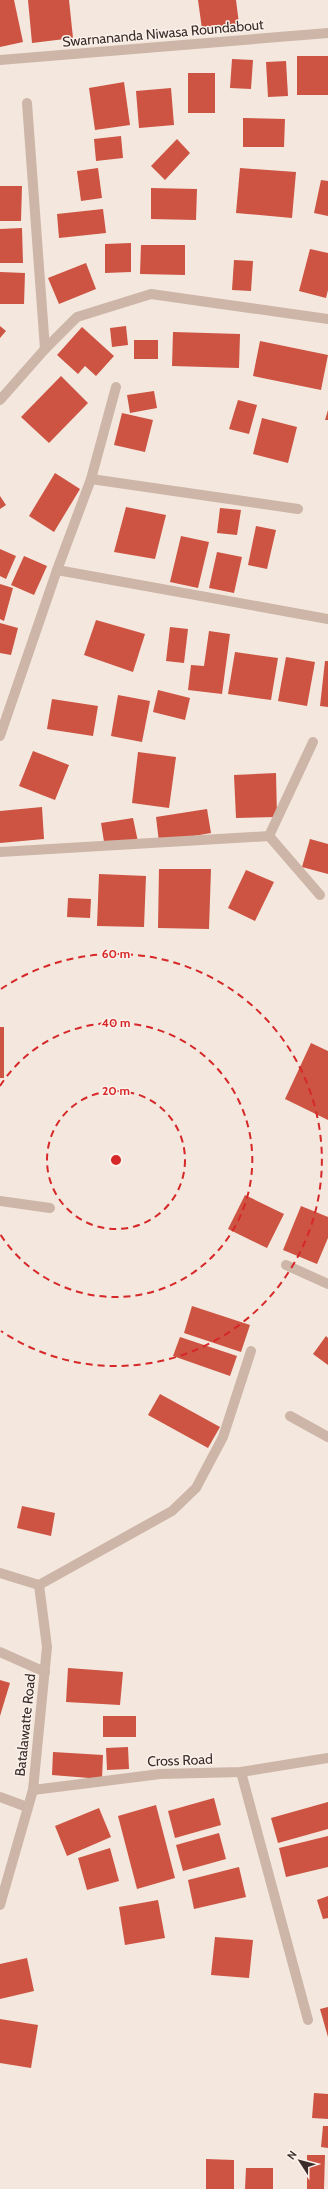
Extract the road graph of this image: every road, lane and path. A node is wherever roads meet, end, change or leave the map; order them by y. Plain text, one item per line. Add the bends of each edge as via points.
1 (328, 33) edge
2 (0, 60) edge
3 (27, 103) dead end
4 (328, 319) edge
5 (45, 349) junction
6 (116, 387) dead end
7 (0, 400) edge
8 (91, 479) junction
9 (298, 509) dead end
10 (57, 570) junction
11 (328, 619) edge
12 (0, 736) edge
13 (313, 742) dead end
14 (269, 836) junction
15 (0, 852) edge
16 (320, 895) dead end
17 (0, 1201) edge
18 (50, 1208) dead end
19 (286, 1265) dead end
20 (328, 1284) edge
21 (251, 1351) dead end
22 (290, 1416) dead end
23 (328, 1437) edge
24 (0, 1573) edge
25 (39, 1585) junction
26 (0, 1652) edge
27 (45, 1672) junction
28 (328, 1758) edge
29 (241, 1772) junction
30 (33, 1790) junction
31 (0, 1797) edge
32 (27, 1807) junction
33 (0, 1905) edge
34 (308, 2020) dead end

1 - 2 street, Swarnananda Niwasa Roundabout
3 - 5 street
4 - 5 street via 151,294 77,317
5 - 7 street
6 - 8 street
8 - 9 street
8 - 10 street
10 - 11 street
10 - 12 street
13 - 14 street
14 - 15 street
14 - 16 street
17 - 18 street
19 - 20 street
21 - 25 street via 223,1437 196,1488 172,1511
22 - 23 street
24 - 25 street
25 - 27 street, Batalawatte Road via 47,1647
26 - 27 street
27 - 30 street, Batalawatte Road
28 - 29 street, Cross Road
29 - 30 street, Cross Road via 160,1774
29 - 34 street
30 - 32 street, Batalawatte Road
31 - 32 street
32 - 33 street, Batalawatte Road

